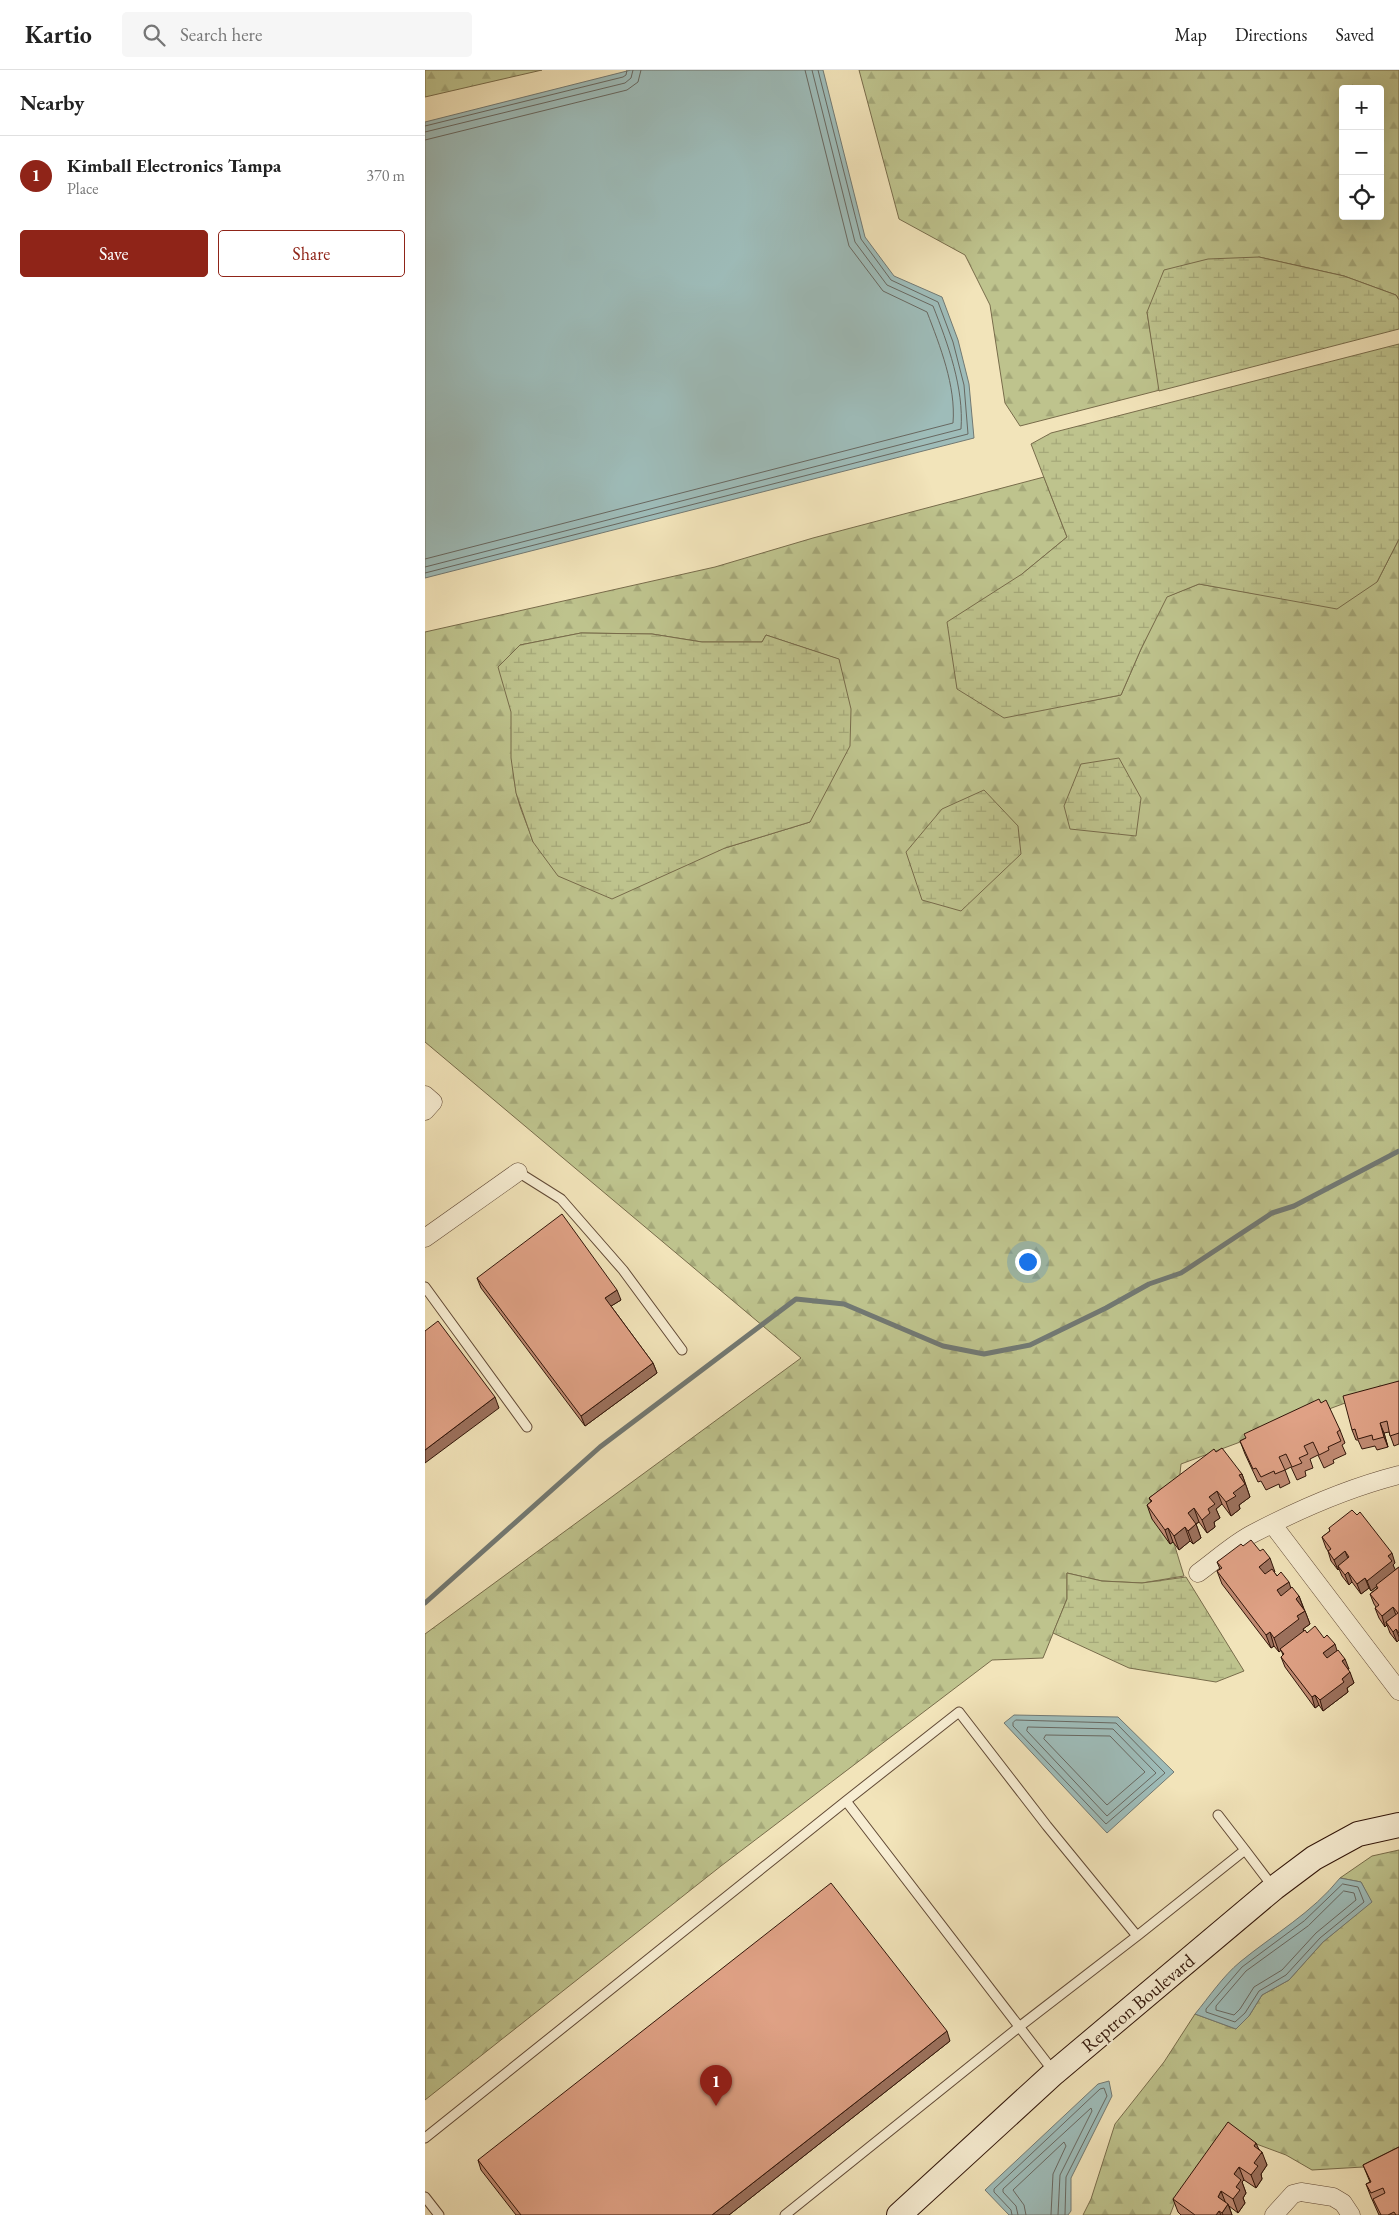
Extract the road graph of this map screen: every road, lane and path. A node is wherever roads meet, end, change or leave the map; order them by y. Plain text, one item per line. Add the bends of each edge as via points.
1 (425, 1095) edge
2 (425, 1111) edge
3 (518, 1172) joint
4 (425, 1238) edge
5 (425, 1287) edge
6 (682, 1350) dead end
7 (527, 1428) dead end
8 (1399, 1475) edge
9 (1273, 1525) junction
10 (1198, 1573) dead end
11 (1399, 1691) edge
12 (846, 1801) junction
13 (1219, 1815) dead end
14 (1399, 1825) edge
15 (1245, 1850) junction
16 (1274, 1888) junction
17 (1137, 1936) junction
18 (1019, 2027) junction
19 (1054, 2073) junction
20 (425, 2138) edge
21 (425, 2197) edge
22 (439, 2215) edge
23 (785, 2215) edge
24 (899, 2215) edge
25 (1274, 2215) edge
26 (1351, 2215) edge

1 - 2 street via 433,1102
3 - 4 street
3 - 6 lane via 561,1199 623,1270
5 - 7 lane
8 - 9 street via 1365,1483
9 - 10 street via 1254,1533
9 - 11 street
12 - 17 lane via 959,1712
12 - 18 lane
12 - 20 lane
13 - 15 lane
14 - 16 street, Reptron Boulevard via 1358,1834 1314,1858
15 - 16 lane
15 - 17 lane
16 - 19 street, Reptron Boulevard
17 - 18 lane
18 - 19 lane
18 - 23 lane
19 - 24 street, Reptron Boulevard
21 - 22 lane
25 - 26 street via 1293,2194 1301,2192 1333,2197 1343,2203

